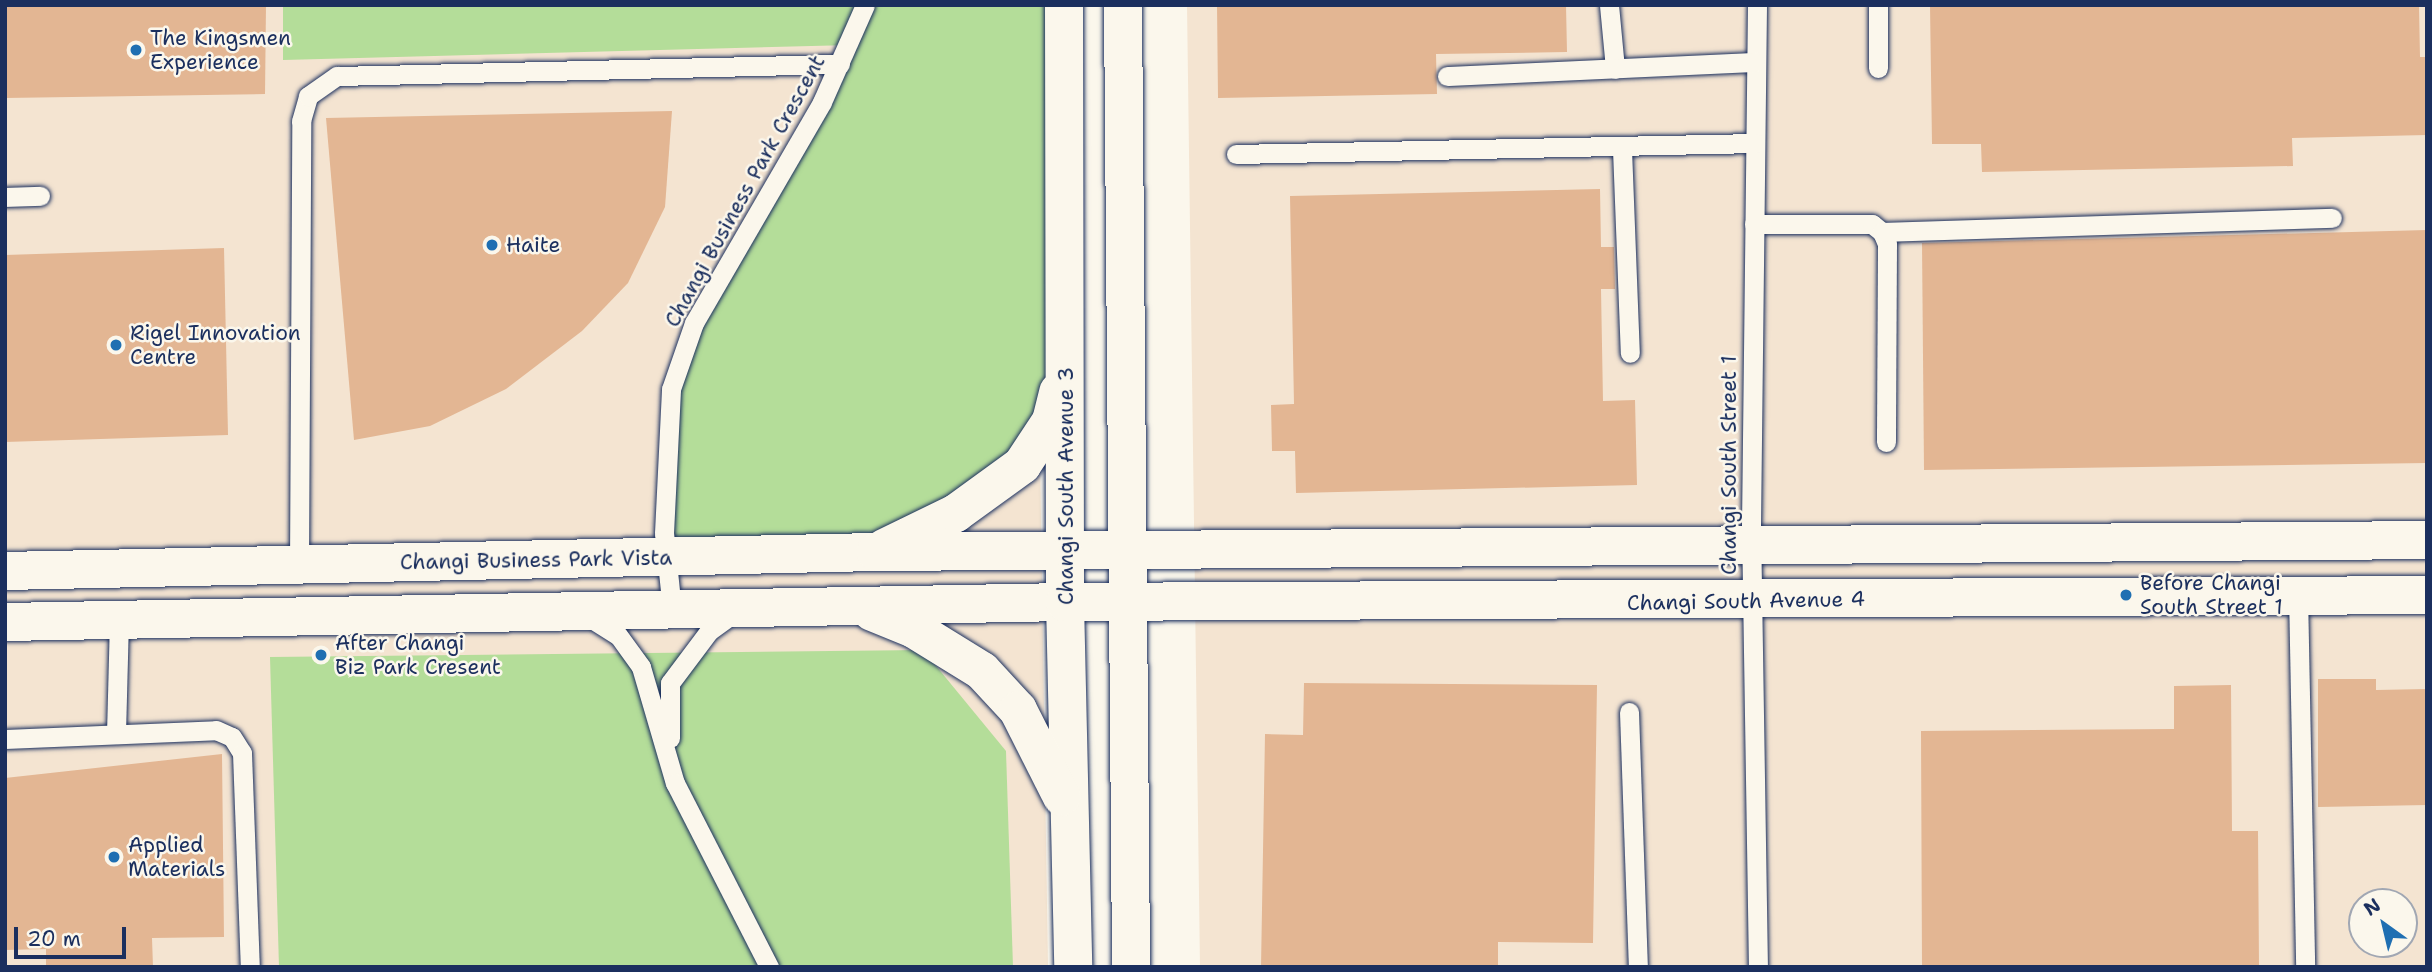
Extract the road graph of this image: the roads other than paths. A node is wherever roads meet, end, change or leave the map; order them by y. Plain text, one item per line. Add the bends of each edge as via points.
1 (865, 5) edge
2 (1064, 5) edge
3 (1123, 5) edge
4 (1609, 5) edge
5 (1757, 5) edge
6 (1878, 5) edge
7 (1755, 62) junction
8 (840, 64) junction
9 (1878, 68) dead end
10 (1615, 69) junction
11 (1447, 76) dead end
12 (1755, 143) junction
13 (1622, 149) junction
14 (1236, 154) dead end
15 (40, 196) dead end
16 (5, 197) edge
17 (2332, 218) dead end
18 (1754, 224) junction
19 (1882, 232) junction
20 (1630, 353) dead end
21 (1066, 360) junction
22 (1886, 442) dead end
23 (2427, 540) edge
24 (1751, 547) junction
25 (1127, 551) junction
26 (876, 552) junction
27 (1066, 552) junction
28 (670, 557) junction
29 (299, 565) junction
30 (5, 570) edge
31 (2298, 592) junction
32 (2427, 595) edge
33 (1065, 601) junction
34 (1752, 602) junction
35 (1126, 603) junction
36 (857, 606) junction
37 (672, 610) junction
38 (736, 611) junction
39 (580, 612) junction
40 (120, 619) junction
41 (5, 622) edge
42 (1629, 712) dead end
43 (116, 734) junction
44 (5, 739) edge
45 (671, 766) junction
46 (1071, 819) junction
47 (250, 967) edge
48 (769, 967) edge
49 (1073, 967) edge
50 (1131, 967) edge
51 (1638, 967) edge
52 (1758, 967) edge
53 (2305, 967) edge

1 - 8 lane, Changi Business Park Crescent
2 - 21 main road, Changi South Avenue 3
3 - 25 main road
4 - 10 lane
5 - 7 lane, Changi South Street 1
6 - 9 lane
7 - 10 lane
7 - 12 lane, Changi South Street 1
8 - 28 lane, Changi Business Park Crescent via 694,323 671,388 664,455
8 - 29 lane via 337,76 308,96 301,121
10 - 11 lane
12 - 13 lane
12 - 18 lane, Changi South Street 1
13 - 14 lane
13 - 20 lane
15 - 16 lane
17 - 19 lane
18 - 19 lane via 1872,224
18 - 24 lane, Changi South Street 1
19 - 22 lane via 1887,244
21 - 26 main road via 1051,421 1022,465 956,513
21 - 27 main road, Changi South Avenue 3
23 - 24 main road
24 - 25 main road
24 - 34 lane, Changi South Street 1
25 - 27 main road
25 - 35 main road
26 - 27 main road, Changi Business Park Vista
26 - 28 main road, Changi Business Park Vista
27 - 33 main road, Changi South Avenue 3
28 - 29 main road, Changi Business Park Vista
28 - 37 lane, Changi Business Park Crescent
29 - 30 main road, Changi Business Park Vista
31 - 32 main road, Changi South Avenue 4
31 - 34 main road, Changi South Avenue 4
31 - 53 lane
33 - 35 main road, Changi South Avenue 4
33 - 36 main road
33 - 46 main road, Changi South Avenue 3
34 - 35 main road, Changi South Avenue 4
34 - 52 lane, Changi South Street 1
35 - 50 main road
36 - 38 main road
36 - 46 main road via 914,629 982,671 1018,710 1045,756
37 - 38 main road
37 - 39 main road
38 - 45 lane via 709,631 670,684
39 - 40 main road
39 - 45 lane via 618,635 641,667
40 - 41 main road
40 - 43 lane
42 - 51 lane
43 - 44 lane
43 - 47 lane via 216,730 232,737 242,753
45 - 48 lane
46 - 49 main road, Changi South Avenue 3

